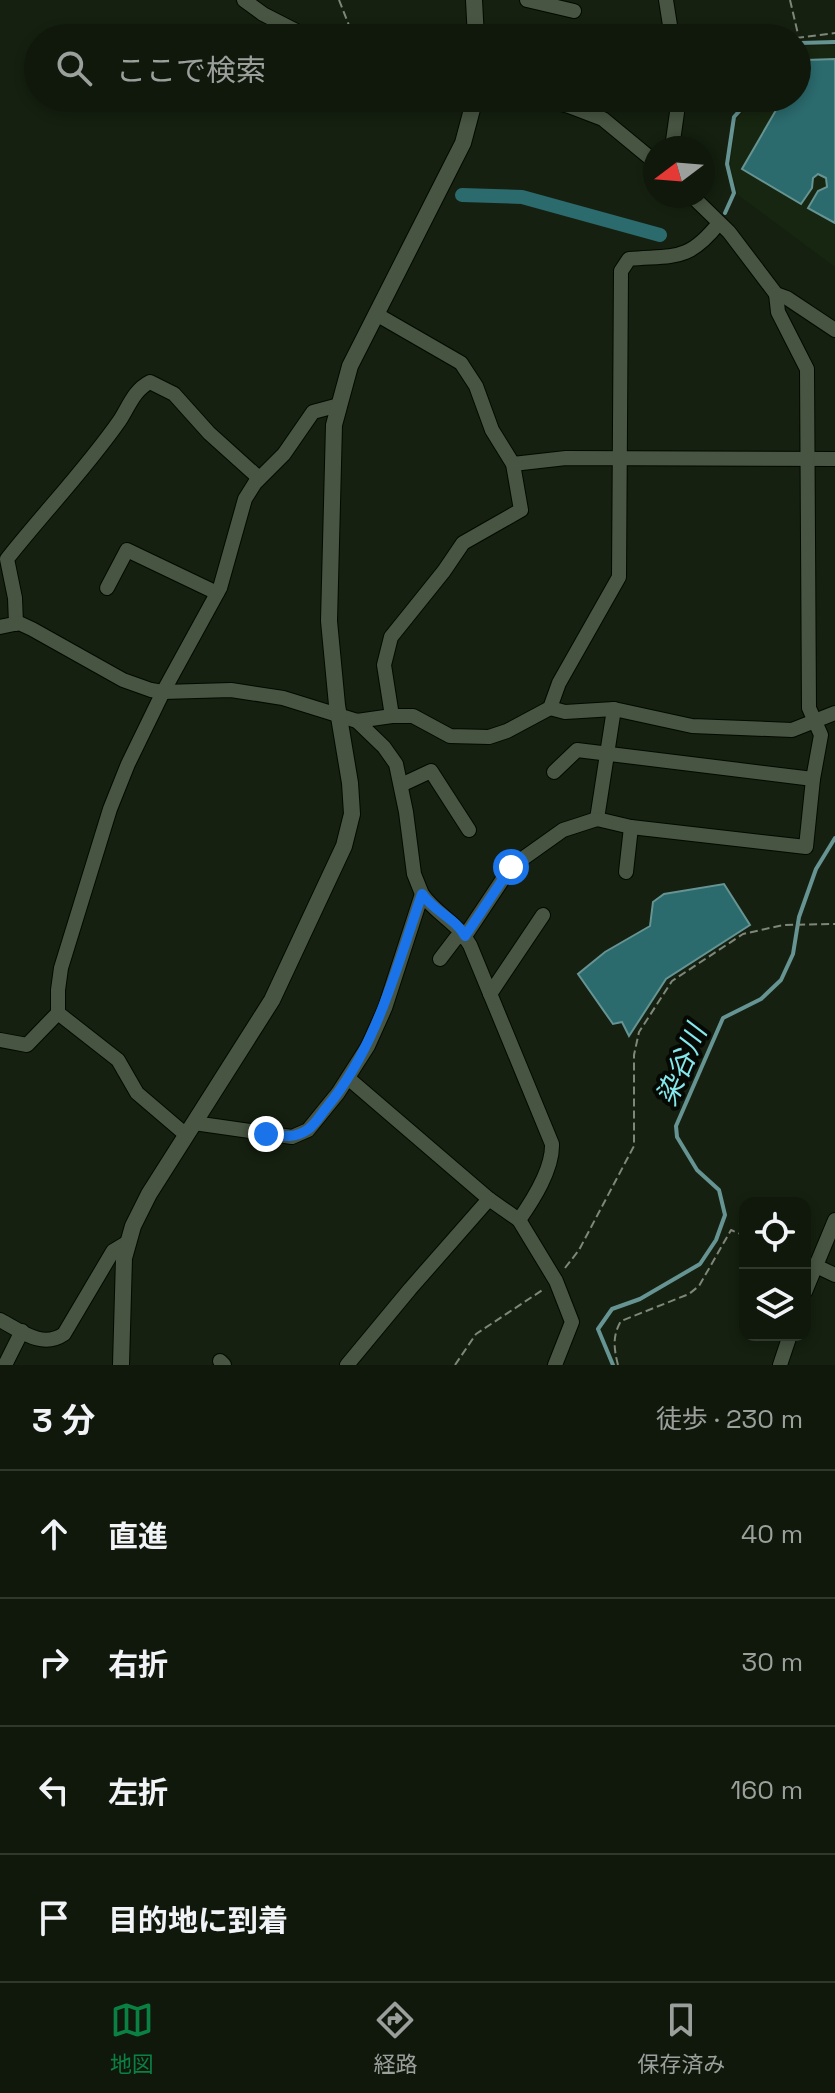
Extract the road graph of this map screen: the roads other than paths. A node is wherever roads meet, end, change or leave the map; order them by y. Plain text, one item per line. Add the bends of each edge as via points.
1 (244, 0) edge
2 (474, 0) edge
3 (527, 0) edge
4 (666, 0) edge
5 (574, 11) dead end
6 (283, 24) edge
7 (475, 24) edge
8 (670, 24) edge
9 (471, 112) edge
10 (585, 112) edge
11 (677, 112) edge
12 (674, 136) edge
13 (643, 152) edge
14 (704, 208) edge
15 (719, 223) junction
16 (776, 294) junction
17 (376, 314) junction
18 (835, 330) edge
19 (339, 405) junction
20 (620, 459) junction
21 (810, 459) junction
22 (835, 459) edge
23 (513, 464) junction
24 (259, 478) junction
25 (107, 588) dead end
26 (217, 593) junction
27 (16, 624) junction
28 (0, 627) edge
29 (163, 692) junction
30 (550, 708) junction
31 (614, 709) junction
32 (835, 713) edge
33 (392, 716) junction
34 (339, 717) junction
35 (815, 720) junction
36 (357, 721) junction
37 (607, 753) junction
38 (554, 772) dead end
39 (813, 779) junction
40 (401, 785) junction
41 (597, 819) junction
42 (631, 827) junction
43 (469, 830) dead end
44 (626, 872) dead end
45 (422, 894) junction
46 (543, 915) dead end
47 (465, 936) junction
48 (440, 959) dead end
49 (490, 994) junction
50 (58, 1013) junction
51 (0, 1040) edge
52 (348, 1078) junction
53 (190, 1128) junction
54 (489, 1199) junction
55 (519, 1220) junction
56 (835, 1220) edge
57 (128, 1242) junction
58 (814, 1265) junction
59 (811, 1274) edge
60 (835, 1275) edge
61 (0, 1320) edge
62 (22, 1331) junction
63 (788, 1341) edge
64 (5, 1365) edge
65 (121, 1365) edge
66 (347, 1365) edge
67 (555, 1365) edge
68 (780, 1365) edge

1 - 6 street
2 - 7 street
3 - 5 street
4 - 8 street
9 - 17 street via 463,143
10 - 13 street via 603,119
11 - 12 street
14 - 15 street
15 - 16 street
15 - 20 street via 684,255 629,259 621,271
16 - 18 street
16 - 21 street via 778,312 807,369
17 - 19 street via 350,366
17 - 23 street via 461,363
19 - 24 street via 313,412 284,454
19 - 34 street via 333,440 329,621
20 - 21 street
20 - 23 street
20 - 30 street via 619,577
21 - 22 street
21 - 35 street via 809,708
23 - 33 street via 521,510 463,543 391,637 384,665
24 - 26 street via 245,499
24 - 27 street via 174,394 150,382 144,385 107,439 7,559
25 - 26 street via 127,550
26 - 29 street
27 - 28 street
27 - 29 street via 123,680
29 - 34 street via 231,690 303,703
29 - 50 street via 110,809 61,968
30 - 31 street
30 - 33 street via 507,731 470,738 450,736 413,716
31 - 35 street via 692,726 792,730
31 - 37 street
32 - 35 street
33 - 36 street
34 - 36 street
34 - 53 street via 352,814 344,846 285,975
35 - 39 street via 821,735
36 - 40 street via 396,764
37 - 38 street via 577,750
37 - 39 street
37 - 41 street
39 - 42 street via 806,847
40 - 43 street via 431,771
40 - 45 street via 414,874
41 - 42 street
41 - 47 street via 563,830 511,867
42 - 44 street
45 - 47 street
45 - 52 street via 385,1008
46 - 49 street
47 - 48 street via 456,938
47 - 49 street
49 - 55 street via 552,1144 552,1155
50 - 51 street via 27,1045
50 - 53 street via 118,1060 137,1093
52 - 53 street via 308,1130 292,1137
52 - 54 street
53 - 57 street via 149,1194
54 - 55 street
54 - 66 street
55 - 67 street via 556,1281 572,1322
56 - 58 street
57 - 62 street via 113,1251 64,1334 42,1341
57 - 65 street
58 - 59 street
58 - 60 street
61 - 62 street
62 - 64 street
63 - 68 street

